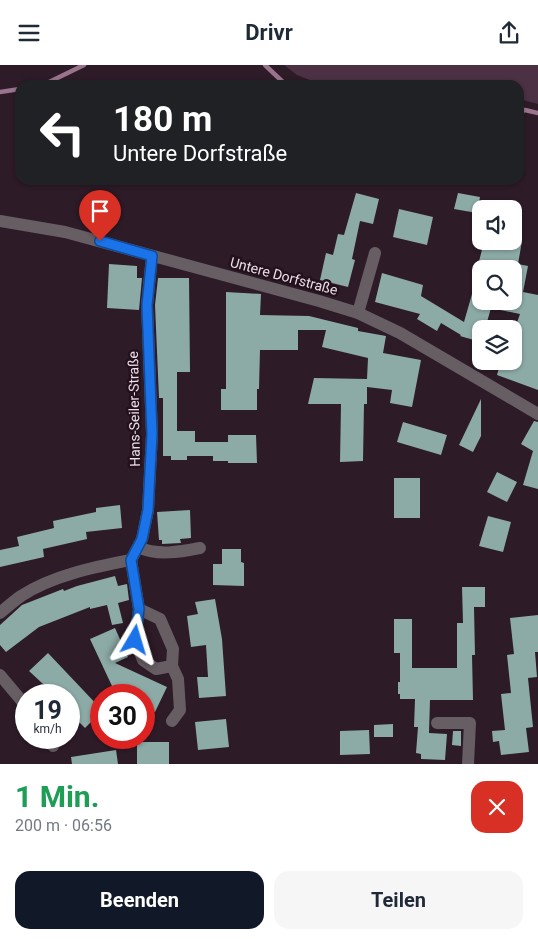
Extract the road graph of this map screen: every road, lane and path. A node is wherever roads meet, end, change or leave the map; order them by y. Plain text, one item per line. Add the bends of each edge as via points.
1 (0, 221) edge
2 (375, 253) dead end
3 (152, 256) junction
4 (358, 313) junction
5 (538, 414) edge
6 (138, 547) junction
7 (200, 548) dead end
8 (131, 560) junction
9 (139, 609) junction
10 (0, 613) edge
11 (172, 666) junction
12 (0, 675) edge
13 (15, 693) edge
14 (172, 721) dead end
15 (437, 723) dead end
16 (468, 764) edge

1 - 3 street, Untere Dorfstraße via 65,231
2 - 4 street
3 - 4 street, Untere Dorfstraße
3 - 6 street, Hans-Seiler-Straße via 147,305 152,434 148,510
4 - 5 street, Untere Dorfstraße via 400,333
6 - 7 street via 146,551 180,553
6 - 8 street, Hans-Seiler-Straße
8 - 9 street
8 - 10 street via 54,581 22,595
9 - 11 street via 160,619 173,649
9 - 11 street via 135,640 143,660 156,669
11 - 14 street via 178,679 180,710
12 - 13 street
15 - 16 street via 470,723

